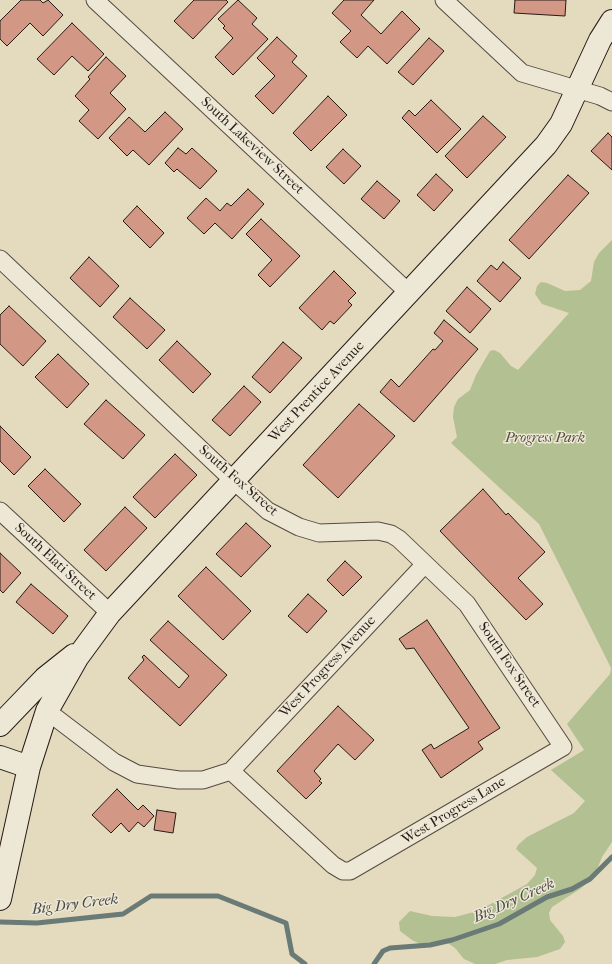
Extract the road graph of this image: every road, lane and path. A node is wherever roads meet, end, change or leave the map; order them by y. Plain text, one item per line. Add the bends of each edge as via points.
1 (95, 0) edge
2 (444, 0) edge
3 (612, 22) edge
4 (578, 89) junction
5 (612, 102) edge
6 (0, 259) edge
7 (409, 293) junction
8 (234, 481) junction
9 (0, 510) edge
10 (425, 564) junction
11 (110, 613) junction
12 (86, 646) junction
13 (47, 711) junction
14 (0, 725) edge
15 (563, 747) joint
16 (0, 756) edge
17 (28, 767) junction
18 (231, 771) junction
19 (0, 899) edge

1 - 7 street, South Lakeview Street
2 - 4 street via 522,73
3 - 4 street, West Prentice Avenue via 600,40
4 - 5 street
4 - 7 street, West Prentice Avenue via 561,124 546,145
6 - 8 street, South Fox Street
7 - 8 street, West Prentice Avenue
8 - 10 street, South Fox Street via 268,511 298,527 328,534 384,532 399,539
8 - 11 street, West Prentice Avenue
9 - 11 street, South Elati Street
10 - 15 street, South Fox Street via 467,604
10 - 18 street, West Progress Avenue
11 - 12 street, West Prentice Avenue
12 - 13 street, West Prentice Avenue
12 - 14 street via 44,678
13 - 17 street, West Prentice Avenue
13 - 18 street via 114,762 137,774 179,780 203,780
15 - 18 street, West Progress Lane via 350,871 343,871 323,856
16 - 17 street
17 - 19 street, West Prentice Avenue

